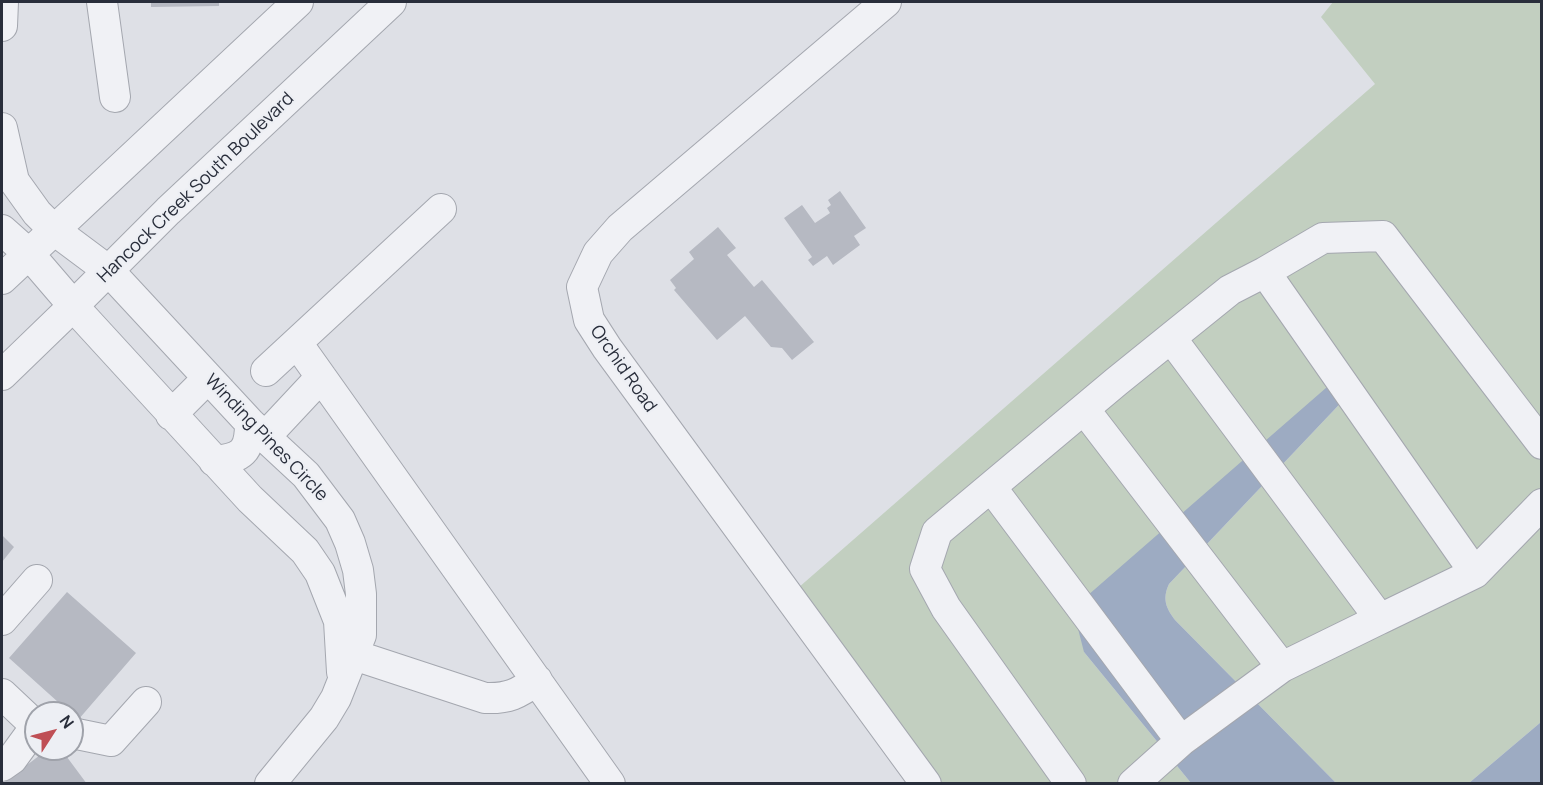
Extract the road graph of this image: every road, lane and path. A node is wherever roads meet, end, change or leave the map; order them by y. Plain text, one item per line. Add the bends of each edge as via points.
1 (3, 2) edge
2 (102, 2) edge
3 (297, 2) edge
4 (391, 2) edge
5 (886, 2) edge
6 (2, 23) edge
7 (115, 97) dead end
8 (2, 128) edge
9 (441, 209) dead end
10 (2, 230) edge
11 (54, 230) junction
12 (29, 254) junction
13 (109, 271) junction
14 (1265, 272) junction
15 (2, 279) edge
16 (73, 307) junction
17 (1171, 338) junction
18 (297, 343) junction
19 (266, 371) dead end
20 (2, 375) edge
21 (321, 376) junction
22 (208, 378) junction
23 (1084, 409) junction
24 (171, 415) junction
25 (257, 431) junction
26 (1542, 444) edge
27 (214, 461) junction
28 (991, 487) junction
29 (1542, 504) edge
30 (1475, 573) junction
31 (37, 580) dead end
32 (1380, 619) junction
33 (2, 620) edge
34 (348, 653) junction
35 (1282, 668) junction
36 (537, 680) junction
37 (2, 694) edge
38 (146, 702) dead end
39 (24, 715) edge
40 (84, 735) edge
41 (1181, 741) junction
42 (24, 742) edge
43 (2, 766) edge
44 (270, 783) edge
45 (610, 783) edge
46 (926, 783) edge
47 (1071, 783) edge
48 (1133, 783) edge

1 - 6 street
2 - 7 street
3 - 11 street
4 - 13 street, Hancock Creek South Boulevard
5 - 46 street, Orchid Road via 620,228 598,253 582,287 589,320 607,348
8 - 11 street, Winding Pines Circle via 14,181
9 - 18 street
10 - 12 street, Winding Pines Circle
11 - 12 street
11 - 13 street, Winding Pines Circle
12 - 15 street
12 - 16 street, Winding Pines Circle
13 - 16 street, Hancock Creek South Boulevard
13 - 22 street, Winding Pines Circle
14 - 17 street via 1230,290
14 - 26 street via 1323,237 1383,236
14 - 30 street
16 - 20 street, Hancock Creek South Boulevard
16 - 24 street, Winding Pines Circle
17 - 23 street
17 - 32 street
18 - 19 street
18 - 21 street
21 - 25 street
21 - 36 street
22 - 24 street
22 - 25 street, Winding Pines Circle
23 - 28 street
23 - 35 street
24 - 27 street, Winding Pines Circle
25 - 27 street via 239,456
25 - 34 street, Winding Pines Circle via 306,475 340,520 350,543 362,594 361,635
27 - 34 street, Winding Pines Circle via 305,551 320,573
28 - 41 street
28 - 47 street via 937,532 925,569 946,608
29 - 30 street
30 - 32 street
31 - 33 street
32 - 35 street
34 - 36 street via 485,698 505,698
34 - 44 street, Winding Pines Circle via 336,698 312,734
35 - 41 street
36 - 45 street
37 - 39 street
38 - 40 street via 111,741
41 - 48 street
42 - 43 street

